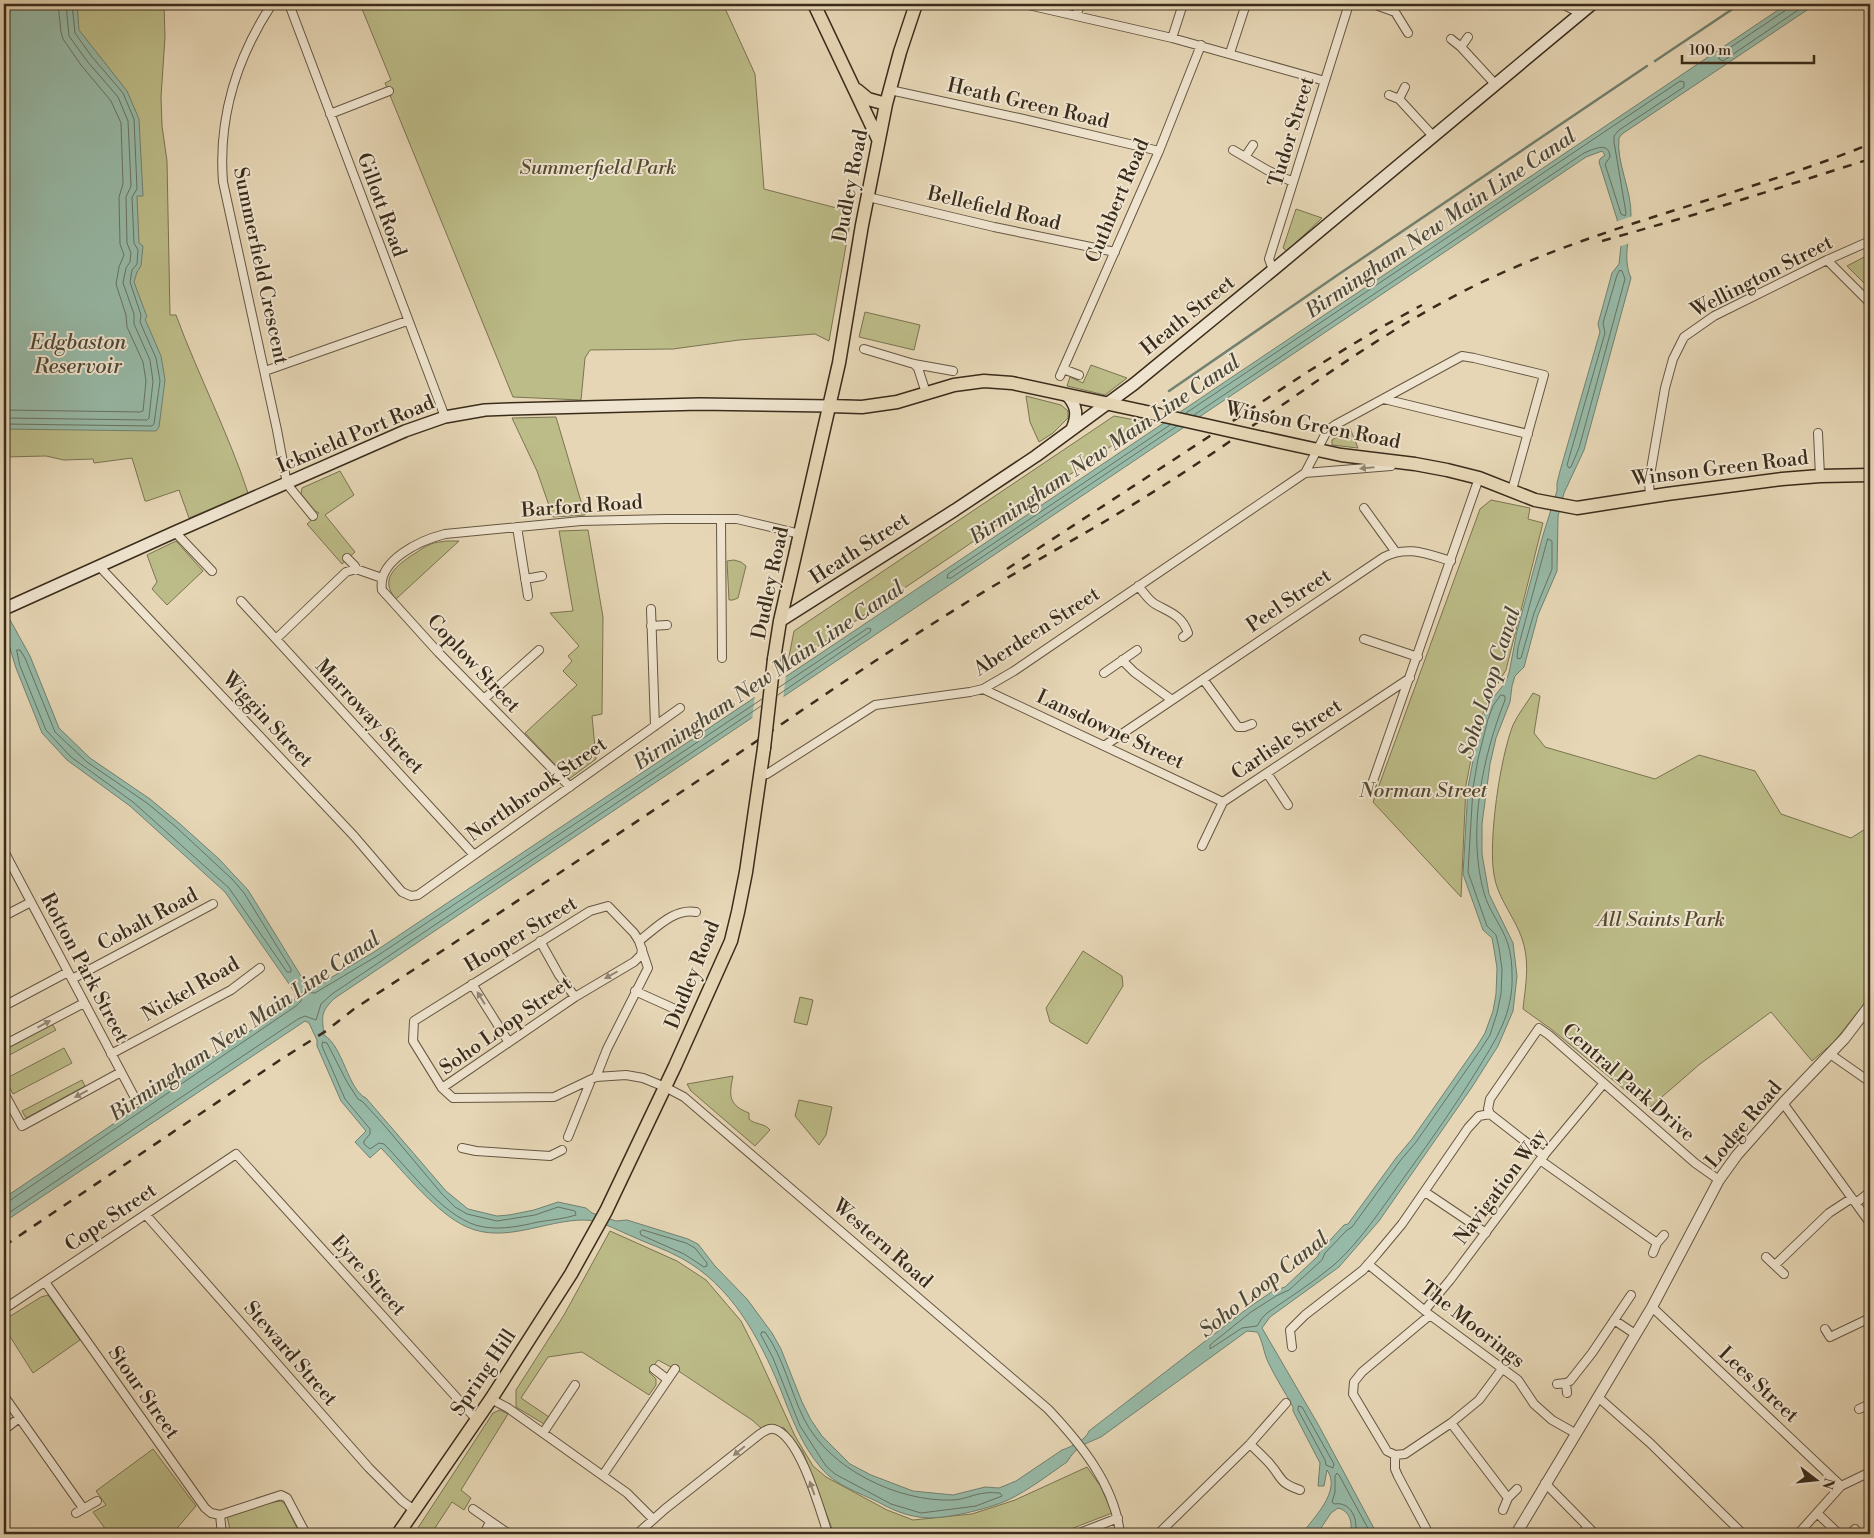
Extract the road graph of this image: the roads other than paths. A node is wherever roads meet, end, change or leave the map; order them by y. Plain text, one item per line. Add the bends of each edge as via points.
1 (272, 4) edge
2 (289, 4) edge
3 (814, 4) edge
4 (916, 4) edge
5 (1024, 4) edge
6 (1081, 4) edge
7 (1183, 4) edge
8 (1246, 4) edge
9 (1349, 4) edge
10 (1373, 4) edge
11 (1562, 4) edge
12 (1592, 4) edge
13 (1580, 13) junction
14 (1076, 15) junction
15 (1408, 34) dead end
16 (1468, 37) dead end
17 (1172, 38) junction
18 (1450, 39) dead end
19 (1201, 45) junction
20 (1461, 47) junction
21 (1230, 53) junction
22 (1325, 81) junction
23 (1496, 85) junction
24 (1405, 87) dead end
25 (855, 88) junction
26 (890, 90) junction
27 (389, 91) dead end
28 (1388, 95) dead end
29 (1399, 99) junction
30 (886, 104) junction
31 (330, 114) junction
32 (1433, 136) junction
33 (878, 139) junction
34 (1253, 145) dead end
35 (1233, 150) dead end
36 (1158, 151) junction
37 (1245, 157) junction
38 (1293, 182) junction
39 (868, 197) junction
40 (1870, 241) edge
41 (1115, 252) junction
42 (1827, 260) junction
43 (1273, 270) junction
44 (1870, 303) edge
45 (407, 321) junction
46 (864, 349) dead end
47 (914, 364) junction
48 (265, 371) junction
49 (953, 371) dead end
50 (1079, 375) dead end
51 (926, 393) junction
52 (1067, 394) junction
53 (1384, 399) junction
54 (1107, 403) junction
55 (830, 406) junction
56 (445, 417) junction
57 (1072, 429) junction
58 (1818, 433) dead end
59 (1528, 434) junction
60 (1318, 450) junction
61 (1415, 464) junction
62 (1306, 473) junction
63 (1870, 475) edge
64 (1820, 476) junction
65 (1479, 478) junction
66 (287, 484) junction
67 (1512, 490) junction
68 (1650, 497) junction
69 (1364, 508) dead end
70 (313, 516) dead end
71 (721, 519) junction
72 (517, 527) junction
73 (175, 532) junction
74 (800, 534) junction
75 (1395, 551) junction
76 (347, 558) dead end
77 (1451, 561) junction
78 (99, 566) junction
79 (356, 569) junction
80 (212, 571) dead end
81 (542, 576) dead end
82 (382, 578) junction
83 (525, 579) junction
84 (1138, 586) junction
85 (528, 596) dead end
86 (241, 601) dead end
87 (7, 608) edge
88 (650, 610) dead end
89 (780, 621) junction
90 (667, 625) dead end
91 (651, 626) junction
92 (1183, 637) dead end
93 (276, 639) junction
94 (1364, 639) dead end
95 (539, 650) dead end
96 (1138, 650) dead end
97 (1418, 657) junction
98 (722, 658) dead end
99 (1122, 660) junction
100 (1104, 672) dead end
101 (1410, 678) junction
102 (1203, 679) junction
103 (983, 689) junction
104 (484, 699) junction
105 (1172, 700) junction
106 (680, 708) dead end
107 (1252, 724) dead end
108 (655, 726) junction
109 (1104, 746) junction
110 (1267, 773) junction
111 (760, 775) junction
112 (1372, 784) dead end
113 (570, 787) junction
114 (1223, 802) junction
115 (1288, 805) dead end
116 (1202, 846) dead end
117 (4, 851) edge
118 (474, 855) junction
119 (411, 896) joint
120 (31, 902) junction
121 (213, 904) dead end
122 (696, 912) dead end
123 (4, 916) edge
124 (540, 941) junction
125 (641, 945) junction
126 (260, 968) dead end
127 (70, 976) junction
128 (472, 984) junction
129 (636, 991) junction
130 (575, 997) junction
131 (84, 1003) junction
132 (1870, 1005) edge
133 (4, 1006) edge
134 (675, 1009) dead end
135 (508, 1041) junction
136 (4, 1045) edge
137 (111, 1054) junction
138 (1830, 1054) junction
139 (121, 1072) junction
140 (594, 1079) junction
141 (1870, 1082) edge
142 (1604, 1083) junction
143 (666, 1087) junction
144 (442, 1088) junction
145 (4, 1093) edge
146 (136, 1100) dead end
147 (1783, 1103) junction
148 (1490, 1114) junction
149 (568, 1137) dead end
150 (462, 1148) dead end
151 (562, 1150) dead end
152 (236, 1154) joint
153 (1542, 1158) junction
154 (1719, 1180) junction
155 (1425, 1192) junction
156 (1870, 1192) edge
157 (1854, 1200) junction
158 (606, 1211) joint
159 (146, 1215) junction
160 (1870, 1223) edge
161 (1486, 1233) junction
162 (1664, 1235) dead end
163 (1657, 1243) junction
164 (1653, 1253) dead end
165 (1766, 1257) dead end
166 (1368, 1264) junction
167 (1775, 1265) junction
168 (1784, 1274) dead end
169 (45, 1282) junction
170 (1631, 1295) dead end
171 (1652, 1307) junction
172 (4, 1309) edge
173 (1428, 1313) junction
174 (1870, 1318) edge
175 (1614, 1320) junction
176 (1281, 1328) dead end
177 (1825, 1329) dead end
178 (1290, 1330) junction
179 (1636, 1334) junction
180 (1292, 1347) dead end
181 (654, 1369) dead end
182 (674, 1369) dead end
183 (1502, 1369) junction
184 (667, 1379) junction
185 (575, 1385) dead end
186 (1567, 1394) dead end
187 (4, 1396) edge
188 (1598, 1397) junction
189 (491, 1399) junction
190 (1286, 1403) dead end
191 (1870, 1404) edge
192 (1859, 1408) dead end
193 (19, 1418) junction
194 (476, 1420) junction
195 (1451, 1423) junction
196 (4, 1430) edge
197 (543, 1433) junction
198 (1575, 1433) junction
199 (1250, 1444) junction
200 (1395, 1455) junction
201 (1870, 1472) edge
202 (603, 1475) junction
203 (1545, 1483) junction
204 (1842, 1486) junction
205 (1517, 1489) dead end
206 (1300, 1490) dead end
207 (1508, 1498) junction
208 (97, 1501) dead end
209 (473, 1509) dead end
210 (414, 1510) junction
211 (1503, 1510) dead end
212 (1818, 1513) junction
213 (220, 1515) junction
214 (1118, 1518) junction
215 (653, 1519) junction
216 (490, 1522) junction
217 (1588, 1527) junction
218 (222, 1534) edge
219 (306, 1534) edge
220 (398, 1534) edge
221 (484, 1534) edge
222 (510, 1534) edge
223 (636, 1534) edge
224 (828, 1534) edge
225 (1077, 1534) edge
226 (1120, 1534) edge
227 (1158, 1534) edge
228 (1429, 1534) edge
229 (1516, 1534) edge
230 (1581, 1534) edge
231 (1596, 1534) edge
232 (1743, 1534) edge
233 (1798, 1534) edge
234 (1839, 1534) edge

1 - 48 street, Summerfield Crescent via 261,20 233,85 226,114 222,162 223,182
2 - 31 street, Gillott Road
3 - 25 main road
4 - 26 main road, Dudley Road
5 - 14 street
6 - 14 street
7 - 17 street
8 - 21 street
9 - 22 street, Tudor Street
10 - 15 street via 1395,12
11 - 13 street
12 - 13 main road, Heath Street
13 - 23 main road, Heath Street
14 - 17 street
16 - 20 street
17 - 19 street
18 - 20 street
19 - 21 street
19 - 36 street, Cuthbert Road
20 - 23 street
21 - 22 street
22 - 38 street, Tudor Street
23 - 32 main road, Heath Street
24 - 29 street
25 - 30 main road via 868,99
25 - 33 main road
26 - 30 main road, Dudley Road
26 - 36 street, Heath Green Road
27 - 31 street
28 - 29 street
29 - 32 street
30 - 33 main road, Dudley Road
31 - 45 street, Gillott Road
32 - 43 main road, Heath Street
33 - 39 main road, Dudley Road
34 - 37 street
35 - 37 street
36 - 41 street, Cuthbert Road
37 - 38 street
38 - 43 street, Tudor Street via 1269,259
39 - 41 street, Bellefield Road
39 - 55 main road, Dudley Road
40 - 42 street, Wellington Street
41 - 50 street, Cuthbert Road via 1061,373
42 - 44 street
42 - 68 street, Wellington Street via 1714,316 1684,337 1673,359 1665,388 1649,482
43 - 54 main road, Heath Street
45 - 48 street
45 - 56 street, Gillott Road
46 - 47 street
47 - 49 street
47 - 51 street
48 - 66 street, Summerfield Crescent
51 - 52 main road, Winson Green Road via 984,381 1012,382
51 - 55 main road, Winson Green Road via 897,402 862,407
52 - 54 main road, Winson Green Road
52 - 57 main road via 1076,410
53 - 59 street
53 - 59 street, Aberdeen Street via 1462,356 1544,375
53 - 60 street, Aberdeen Street via 1327,431
54 - 57 main road, Heath Street
54 - 60 main road, Winson Green Road, bridge
55 - 56 main road, Icknield Port Road via 700,404 510,409
55 - 74 main road, Dudley Road
56 - 66 main road, Icknield Port Road
57 - 89 main road, Heath Street via 955,510
58 - 64 street
59 - 67 street
60 - 61 main road, Winson Green Road
60 - 62 street, Aberdeen Street
61 -> 62 street
61 - 65 main road, Winson Green Road
62 - 84 street, Aberdeen Street
63 - 64 main road, Winson Green Road
64 - 68 main road, Winson Green Road
65 - 67 main road, Winson Green Road
65 - 77 street
66 - 70 street
66 - 73 main road, Icknield Port Road
67 - 68 main road, Winson Green Road via 1535,500 1575,508
69 - 75 street
71 - 72 street, Barford Road via 590,520
71 - 74 street, Barford Road via 737,519
71 - 98 street
72 - 82 street, Barford Road via 428,538 408,548
72 - 83 street
73 - 78 main road, Icknield Port Road
73 - 80 street
74 - 89 main road, Dudley Road
75 - 77 street via 1426,553
75 - 102 street, Peel Street
76 - 79 street
77 - 97 street
78 - 87 main road, Icknield Port Road
78 - 119 street, Wiggin Street via 354,836 402,892
79 - 82 street
79 - 93 street via 346,572
81 - 83 street
82 - 104 street, Coplow Street via 382,590
83 - 85 street
84 - 92 street via 1153,603 1170,610 1181,621 1188,633
84 - 103 street, Aberdeen Street
86 - 93 street, Marroway Street
88 - 91 street
89 - 111 main road, Dudley Road, bridge
90 - 91 street
91 - 108 street
93 - 118 street, Marroway Street
94 - 97 street
95 - 104 street
96 - 99 street
97 - 101 street
99 - 100 street
99 - 105 street
101 - 110 street, Carlisle Street
101 - 112 street
102 - 105 street, Peel Street
102 - 107 street via 1238,727
103 - 109 street, Lansdowne Street
103 - 111 street, Aberdeen Street via 875,705 807,750
104 - 113 street, Coplow Street
105 - 109 street, Peel Street
106 - 108 street, Northbrook Street
108 - 113 street, Northbrook Street
109 - 114 street, Lansdowne Street
110 - 114 street, Carlisle Street
110 - 115 street
111 - 143 main road, Dudley Road via 746,872 731,941
113 - 118 street, Northbrook Street
114 - 116 street, Carlisle Street
117 - 120 street, Rotton Park Street
118 - 119 street, Northbrook Street via 418,895
120 - 123 street
120 - 127 street, Rotton Park Street
121 - 127 street, Cobalt Road
122 - 125 street via 686,910 674,915
124 - 125 street, Hooper Street via 590,911 608,906
124 - 128 street, Hooper Street
124 - 130 street
125 - 129 street via 648,968
125 -> 130 street, Soho Loop Street via 641,955 634,962
126 - 137 street, Nickel Road via 231,990
127 - 131 street, Rotton Park Street
127 - 133 street, Cobalt Road
135 -> 128 street
128 - 144 street, Hooper Street via 414,1021 413,1041
129 - 134 street
129 - 140 street
130 - 135 street, Soho Loop Street
136 -> 131 street
131 - 137 street, Rotton Park Street
132 - 138 street, Lodge Road
135 - 144 street, Soho Loop Street
137 - 139 street, Rotton Park Street
138 - 141 street
138 - 147 street, Lodge Road
139 -> 145 street via 22,1126
139 - 146 street, Rotton Park Street
140 - 143 street, Western Road via 626,1075
140 - 144 street, Soho Loop Street via 554,1097 453,1098
140 - 149 street
142 - 148 street, Central Park Drive via 1539,1028 1490,1099
142 - 153 street, Navigation Way
142 - 154 street, Central Park Drive
143 - 158 main road, Dudley Road
143 - 214 street, Western Road via 684,1097 1048,1409 1071,1433 1103,1481
147 - 154 street, Lodge Road
147 - 157 street
148 - 153 street
148 - 155 street via 1479,1116 1468,1128
150 - 151 street via 550,1156
152 - 159 street, Cope Street
152 - 194 street, Eyre Street
153 - 161 street, Navigation Way
153 - 163 street
154 - 171 street, Lodge Road
155 - 161 street
155 - 166 street
156 - 157 street
157 - 160 street
157 - 167 street via 1829,1213
158 - 189 main road, Spring Hill via 566,1282
159 - 169 street, Cope Street
159 - 210 street, Steward Street via 369,1468
161 - 173 street, Navigation Way
162 - 163 street
163 - 164 street
165 - 167 street
166 - 173 street, The Moorings
166 - 178 street
167 - 168 street
169 - 172 street, Cope Street
169 - 213 street, Stour Street via 205,1508
170 - 175 street
171 - 179 street, Lodge Road
171 - 204 street, Lees Street
173 - 183 street, The Moorings
173 - 200 street, Navigation Way via 1354,1382 1353,1394 1382,1446
174 - 177 street via 1830,1337
175 - 179 street
175 - 186 street via 1570,1381 1562,1384
176 - 178 street
178 - 180 street
179 - 188 street, Lodge Road
181 - 184 street
182 - 184 street
183 - 195 street via 1479,1400
183 - 198 street, The Moorings via 1518,1380 1534,1404 1552,1420
184 - 202 street
185 - 197 street
187 - 193 street
188 - 198 street, Lodge Road
188 - 232 street
189 - 194 main road, Spring Hill
189 - 197 street
190 - 199 street
191 - 192 street
193 - 196 street
193 - 208 street via 80,1511
194 - 210 main road, Spring Hill
195 - 200 street via 1409,1452
195 - 207 street
197 - 202 street
198 - 203 street, Lodge Road
199 - 206 street via 1271,1464 1277,1481
199 - 227 street
200 - 228 street via 1398,1476
201 - 204 street
202 - 215 street
203 - 217 street
203 - 229 street, Lodge Road
204 - 212 street
205 - 207 street
207 - 211 street
209 - 216 street
210 - 220 main road, Spring Hill
212 - 233 street
212 - 234 street
213 - 218 street
213 - 219 street via 281,1495 287,1498
214 - 225 street
214 - 226 street, Western Road
215 - 223 street
224 -> 215 street via 802,1461 777,1430 767,1430
216 - 221 street
216 - 222 street
217 - 230 street
217 - 231 street

